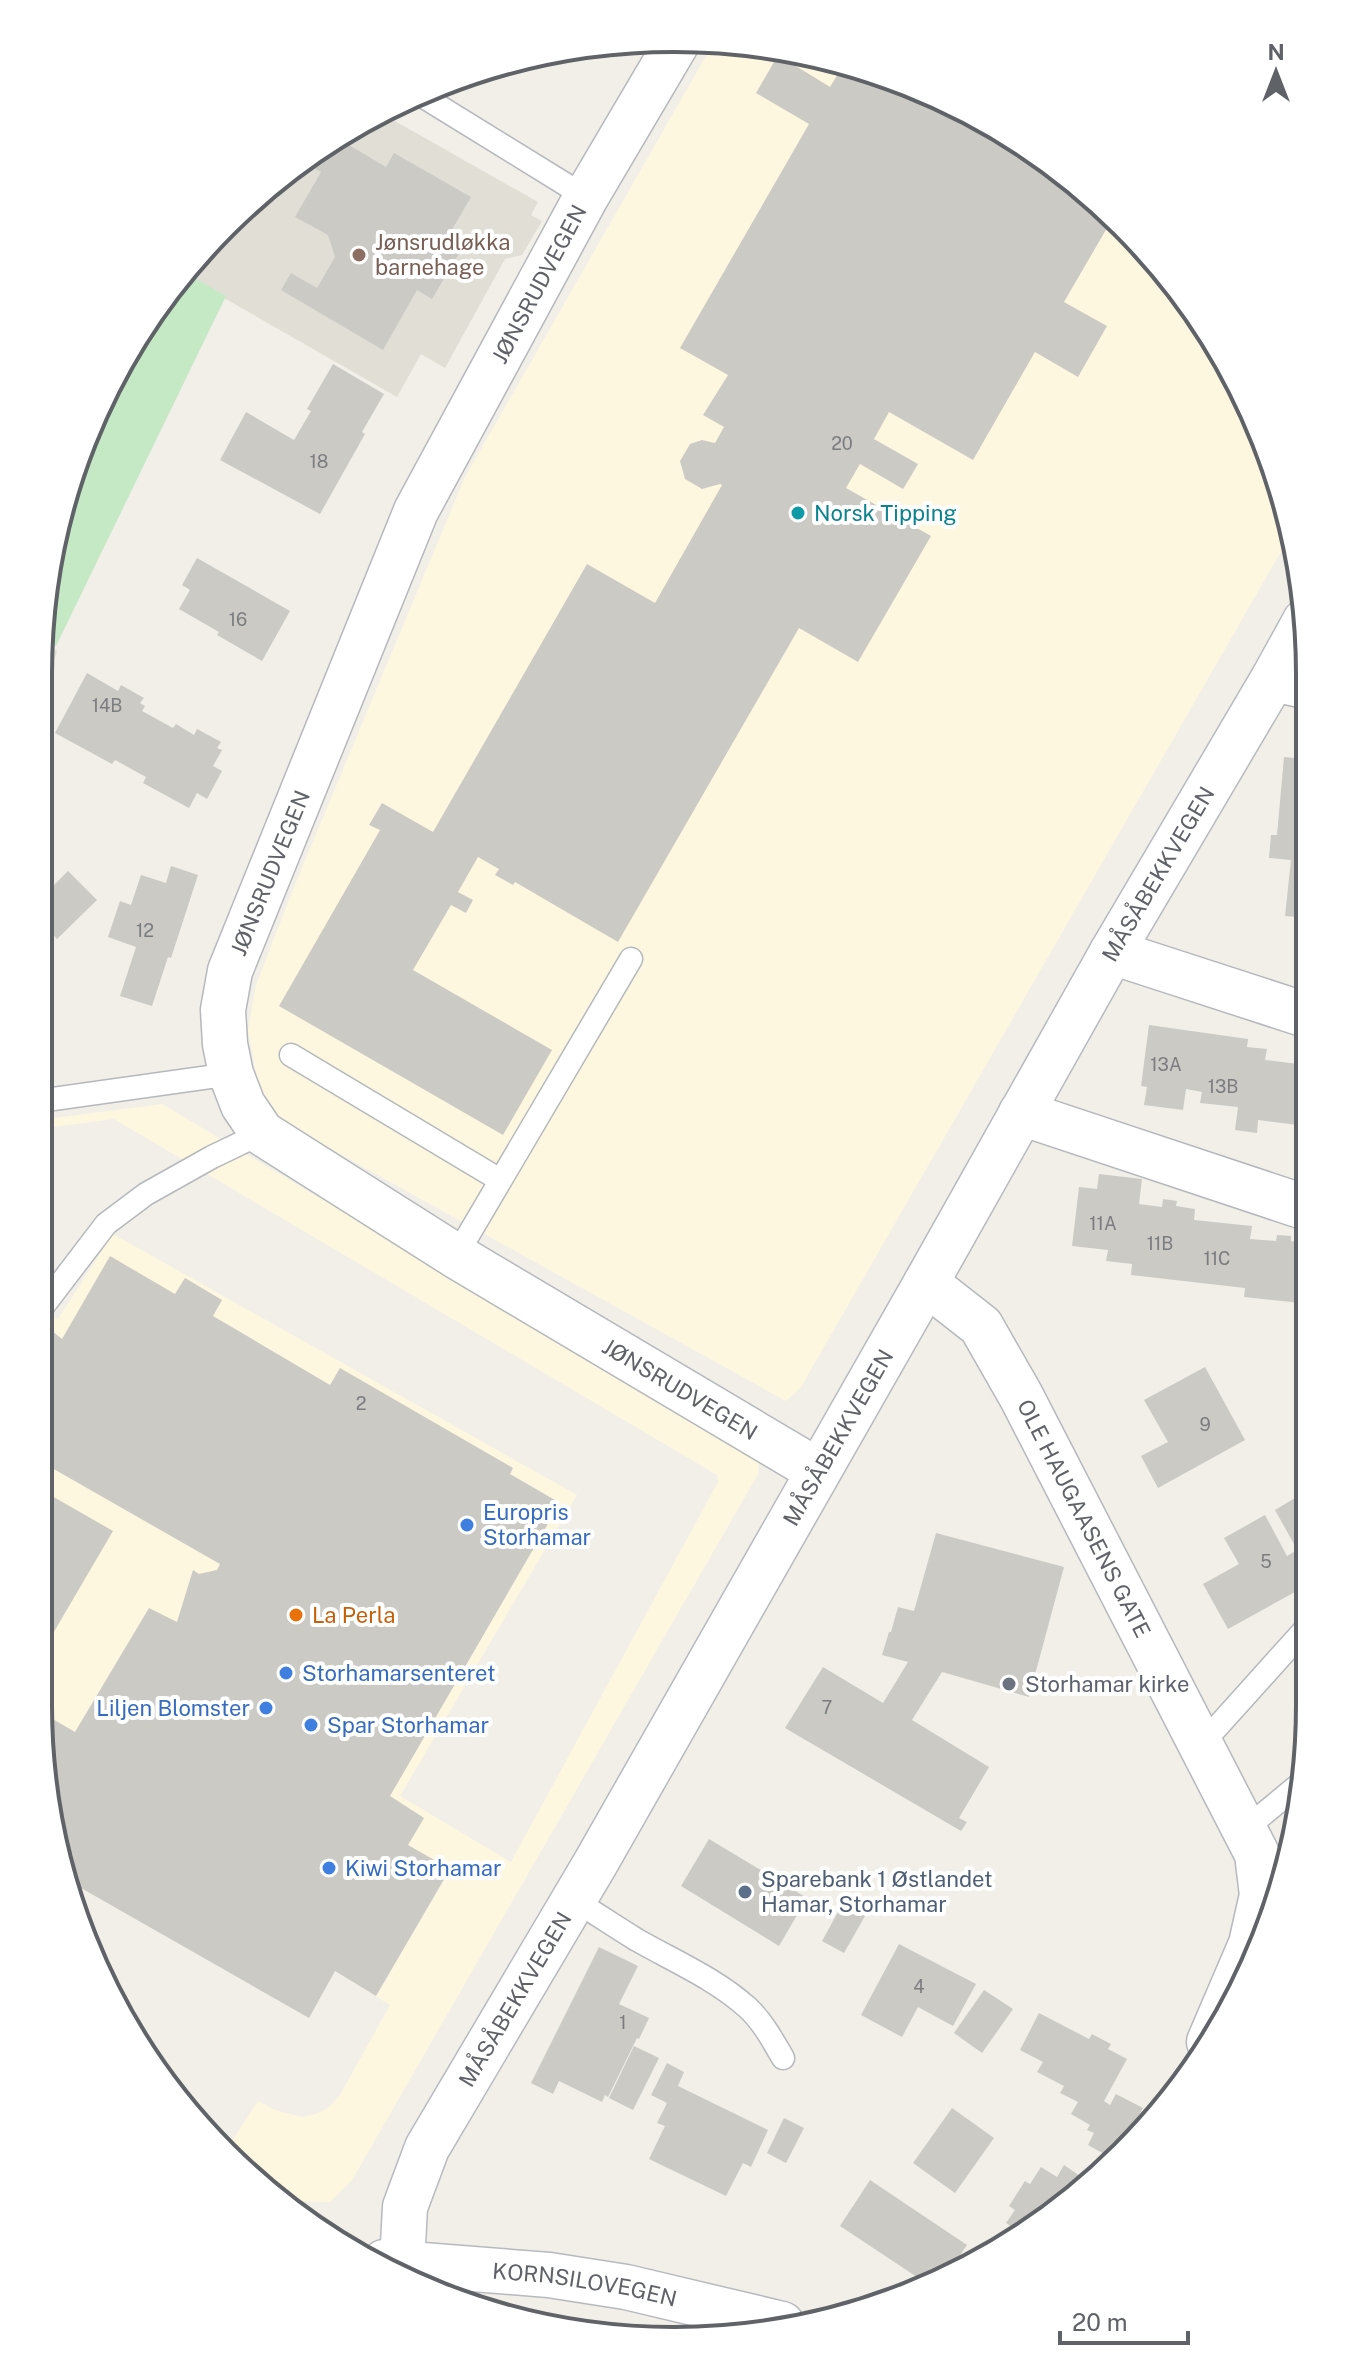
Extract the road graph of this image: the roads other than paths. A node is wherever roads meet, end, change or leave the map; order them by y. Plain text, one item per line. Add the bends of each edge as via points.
1 (671, 52) edge
2 (431, 101) edge
3 (586, 197) junction
4 (1296, 657) edge
5 (1289, 683) edge
6 (1112, 952) junction
7 (631, 959) dead end
8 (1296, 1012) edge
9 (291, 1055) dead end
10 (231, 1074) junction
11 (52, 1099) edge
12 (1021, 1113) junction
13 (262, 1133) junction
14 (500, 1180) junction
15 (1296, 1204) edge
16 (456, 1256) junction
17 (926, 1283) junction
18 (52, 1295) edge
19 (818, 1471) junction
20 (1296, 1639) edge
21 (1201, 1745) junction
22 (1290, 1792) edge
23 (1244, 1830) junction
24 (574, 1900) junction
25 (1255, 1928) edge
26 (783, 2058) dead end
27 (394, 2260) edge
28 (400, 2264) edge
29 (766, 2320) edge

1 - 3 street, JØNSRUDVEGEN
2 - 3 lane
3 - 10 street, JØNSRUDVEGEN via 416,511 230,971 223,1010
4 - 5 street, MÅSÅBEKKVEGEN
5 - 6 street, MÅSÅBEKKVEGEN
6 - 8 street
6 - 12 street, MÅSÅBEKKVEGEN
7 - 14 lane
9 - 14 lane
10 - 11 lane
10 - 13 street, JØNSRUDVEGEN
12 - 15 street
12 - 17 street, MÅSÅBEKKVEGEN
13 - 16 street, JØNSRUDVEGEN
13 - 18 lane via 146,1194 106,1224
14 - 16 lane
16 - 19 street, JØNSRUDVEGEN
17 - 19 street, MÅSÅBEKKVEGEN
17 - 21 street, OLE HAUGAASENS GATE via 981,1326
19 - 24 street, MÅSÅBEKKVEGEN
20 - 21 lane
21 - 23 street, OLE HAUGAASENS GATE
22 - 23 lane
23 - 25 street, OLE HAUGAASENS GATE via 1257,1854 1262,1895
24 - 26 lane via 738,2000
24 - 27 street, MÅSÅBEKKVEGEN via 427,2148 405,2207
28 - 29 street, KORNSILOVEGEN via 549,2275

